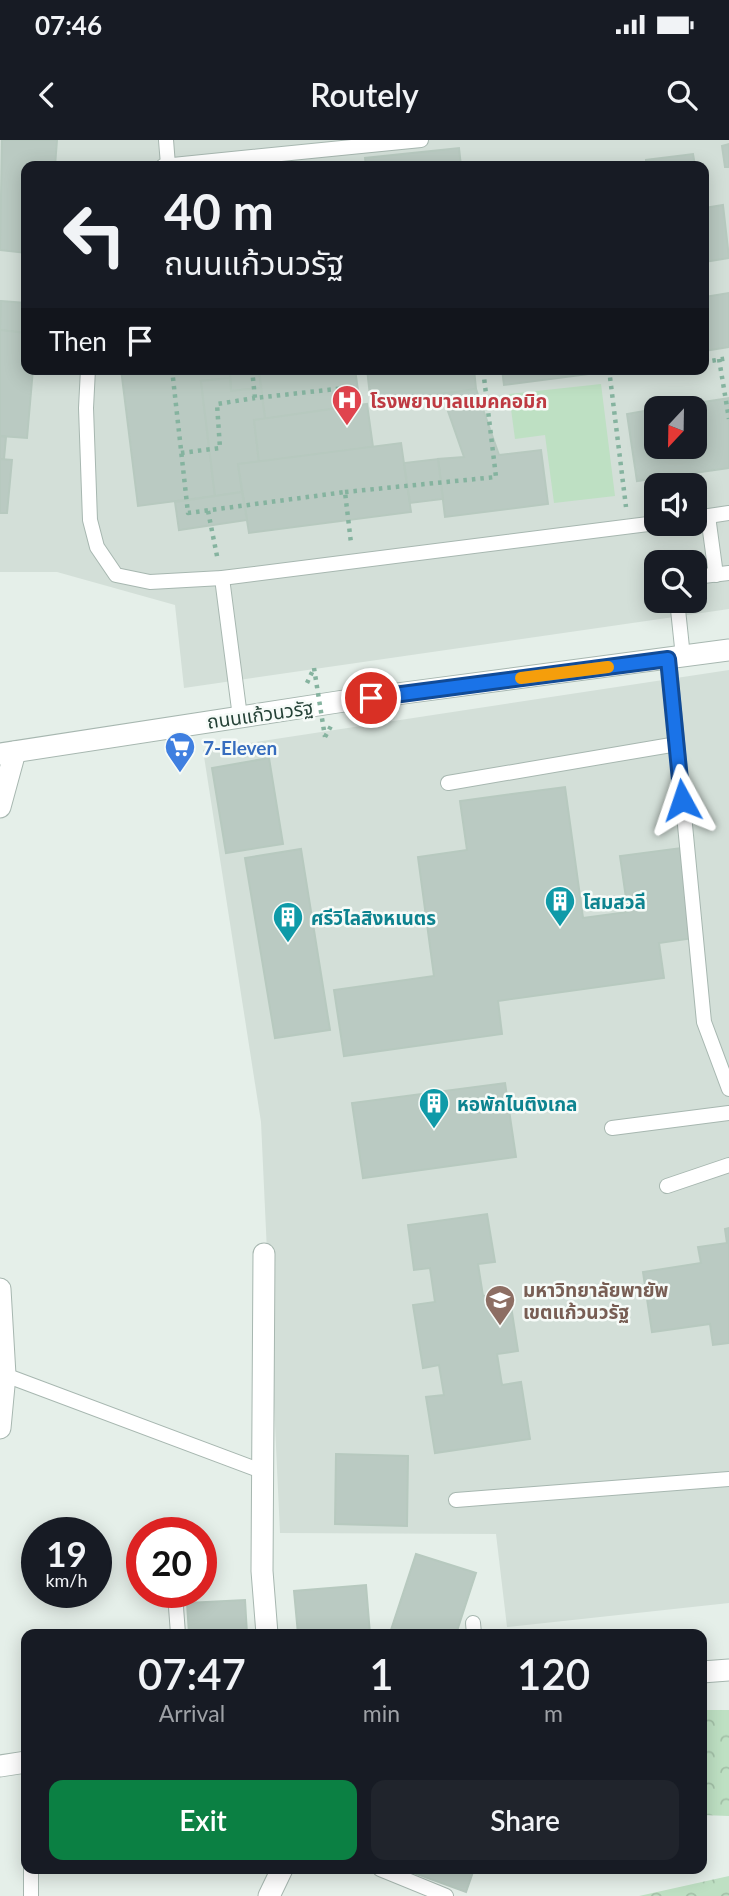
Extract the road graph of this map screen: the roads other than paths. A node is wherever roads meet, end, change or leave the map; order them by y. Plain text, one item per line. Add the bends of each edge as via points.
1 (166, 140) edge
2 (421, 140) edge
3 (310, 146) edge
4 (166, 161) edge
5 (202, 161) edge
6 (88, 375) edge
7 (729, 513) edge
8 (707, 516) edge
9 (644, 525) edge
10 (707, 533) edge
11 (723, 574) edge
12 (222, 578) junction
13 (677, 613) edge
14 (729, 650) edge
15 (676, 658) junction
16 (240, 717) junction
17 (677, 744) junction
18 (8, 753) edge
19 (448, 783) dead end
20 (0, 807) edge
21 (729, 1089) edge
22 (729, 1113) edge
23 (612, 1128) dead end
24 (729, 1165) edge
25 (667, 1185) dead end
26 (264, 1254) dead end
27 (0, 1290) edge
28 (3, 1375) edge
29 (0, 1428) edge
30 (264, 1472) junction
31 (729, 1479) edge
32 (456, 1500) dead end
33 (176, 1608) edge
34 (178, 1629) edge
35 (267, 1629) edge
36 (729, 1670) edge
37 (707, 1672) edge
38 (21, 1763) edge
39 (0, 1766) edge
40 (32, 1874) edge
41 (280, 1874) edge
42 (392, 1874) edge
43 (31, 1896) edge
44 (269, 1896) edge
45 (446, 1896) edge

1 - 4 lane
2 - 3 lane
3 - 5 lane
6 - 12 lane via 90,520 97,547 116,575 150,582
7 - 8 lane
9 - 12 lane
10 - 11 lane
12 - 16 lane
13 - 15 lane
14 - 15 street, ถนนแก้วนวรัฐ
15 - 16 street, ถนนแก้วนวรัฐ
15 - 17 lane
16 - 18 street, ถนนแก้วนวรัฐ
17 - 19 lane
17 - 21 lane via 704,1021
18 - 20 street
22 - 23 lane
24 - 25 lane
26 - 30 street
27 - 28 street
28 - 29 street
28 - 30 lane
30 - 35 street via 262,1571
31 - 32 lane
33 - 34 lane
36 - 37 street
38 - 39 street
40 - 43 lane
41 - 44 street
42 - 45 lane

